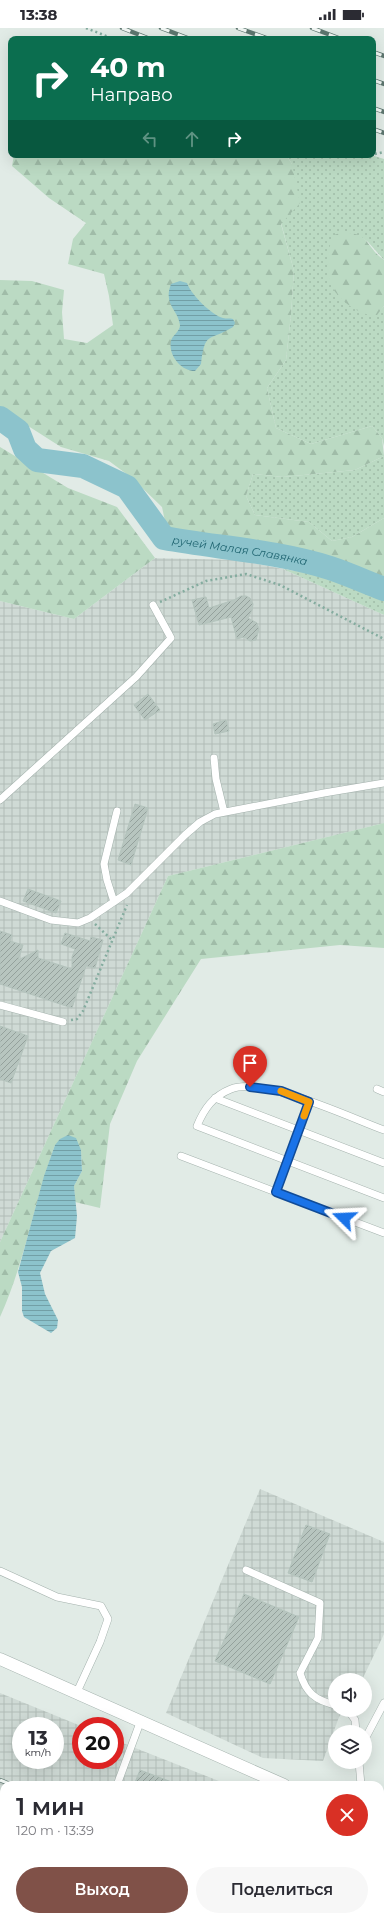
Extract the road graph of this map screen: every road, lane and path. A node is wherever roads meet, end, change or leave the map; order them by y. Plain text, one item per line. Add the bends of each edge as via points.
1 (86, 28) edge
2 (106, 36) edge
3 (153, 605) joint
4 (384, 639) edge
5 (214, 758) dead end
6 (384, 783) edge
7 (0, 800) edge
8 (117, 810) dead end
9 (224, 812) junction
10 (127, 893) junction
11 (0, 900) edge
12 (114, 902) junction
13 (90, 918) junction
14 (112, 940) junction
15 (0, 1005) edge
16 (63, 1022) joint
17 (377, 1089) dead end
18 (384, 1092) edge
19 (215, 1098) junction
20 (309, 1102) junction
21 (299, 1130) junction
22 (384, 1130) edge
23 (181, 1156) dead end
24 (288, 1161) junction
25 (384, 1163) edge
26 (276, 1192) junction
27 (384, 1198) edge
28 (384, 1233) edge
29 (0, 1570) edge
30 (246, 1570) dead end
31 (0, 1659) edge
32 (77, 1692) junction
33 (328, 1703) edge
34 (384, 1703) edge
35 (141, 1720) junction
36 (372, 1726) edge
37 (360, 1769) edge
38 (118, 1781) edge
39 (275, 1781) edge
40 (361, 1781) edge

1 - 2 path
3 - 4 path via 206,581 246,574 280,585
3 - 7 lane via 171,638 136,677
5 - 9 lane
6 - 9 lane
8 - 12 lane via 104,864
9 - 10 lane via 200,822
10 - 12 lane
10 - 14 path via 126,912
11 - 13 lane via 51,920 78,923
12 - 13 lane
13 - 14 path
14 - 16 path via 83,1011 77,1019
15 - 16 lane
17 - 18 lane
19 - 20 lane via 232,1088 250,1087 281,1091
19 - 21 lane
19 - 24 lane via 204,1110 197,1126
20 - 21 lane
20 - 22 lane
21 - 24 lane
21 - 25 lane
23 - 26 lane
24 - 26 lane
24 - 27 lane
26 - 28 lane
29 - 32 lane via 57,1597 101,1606 108,1619
30 - 33 lane via 320,1603 318,1638 300,1673 304,1687 322,1702
31 - 32 street
32 - 35 street
34 - 36 lane
35 - 38 lane
35 - 39 street
37 - 40 lane

